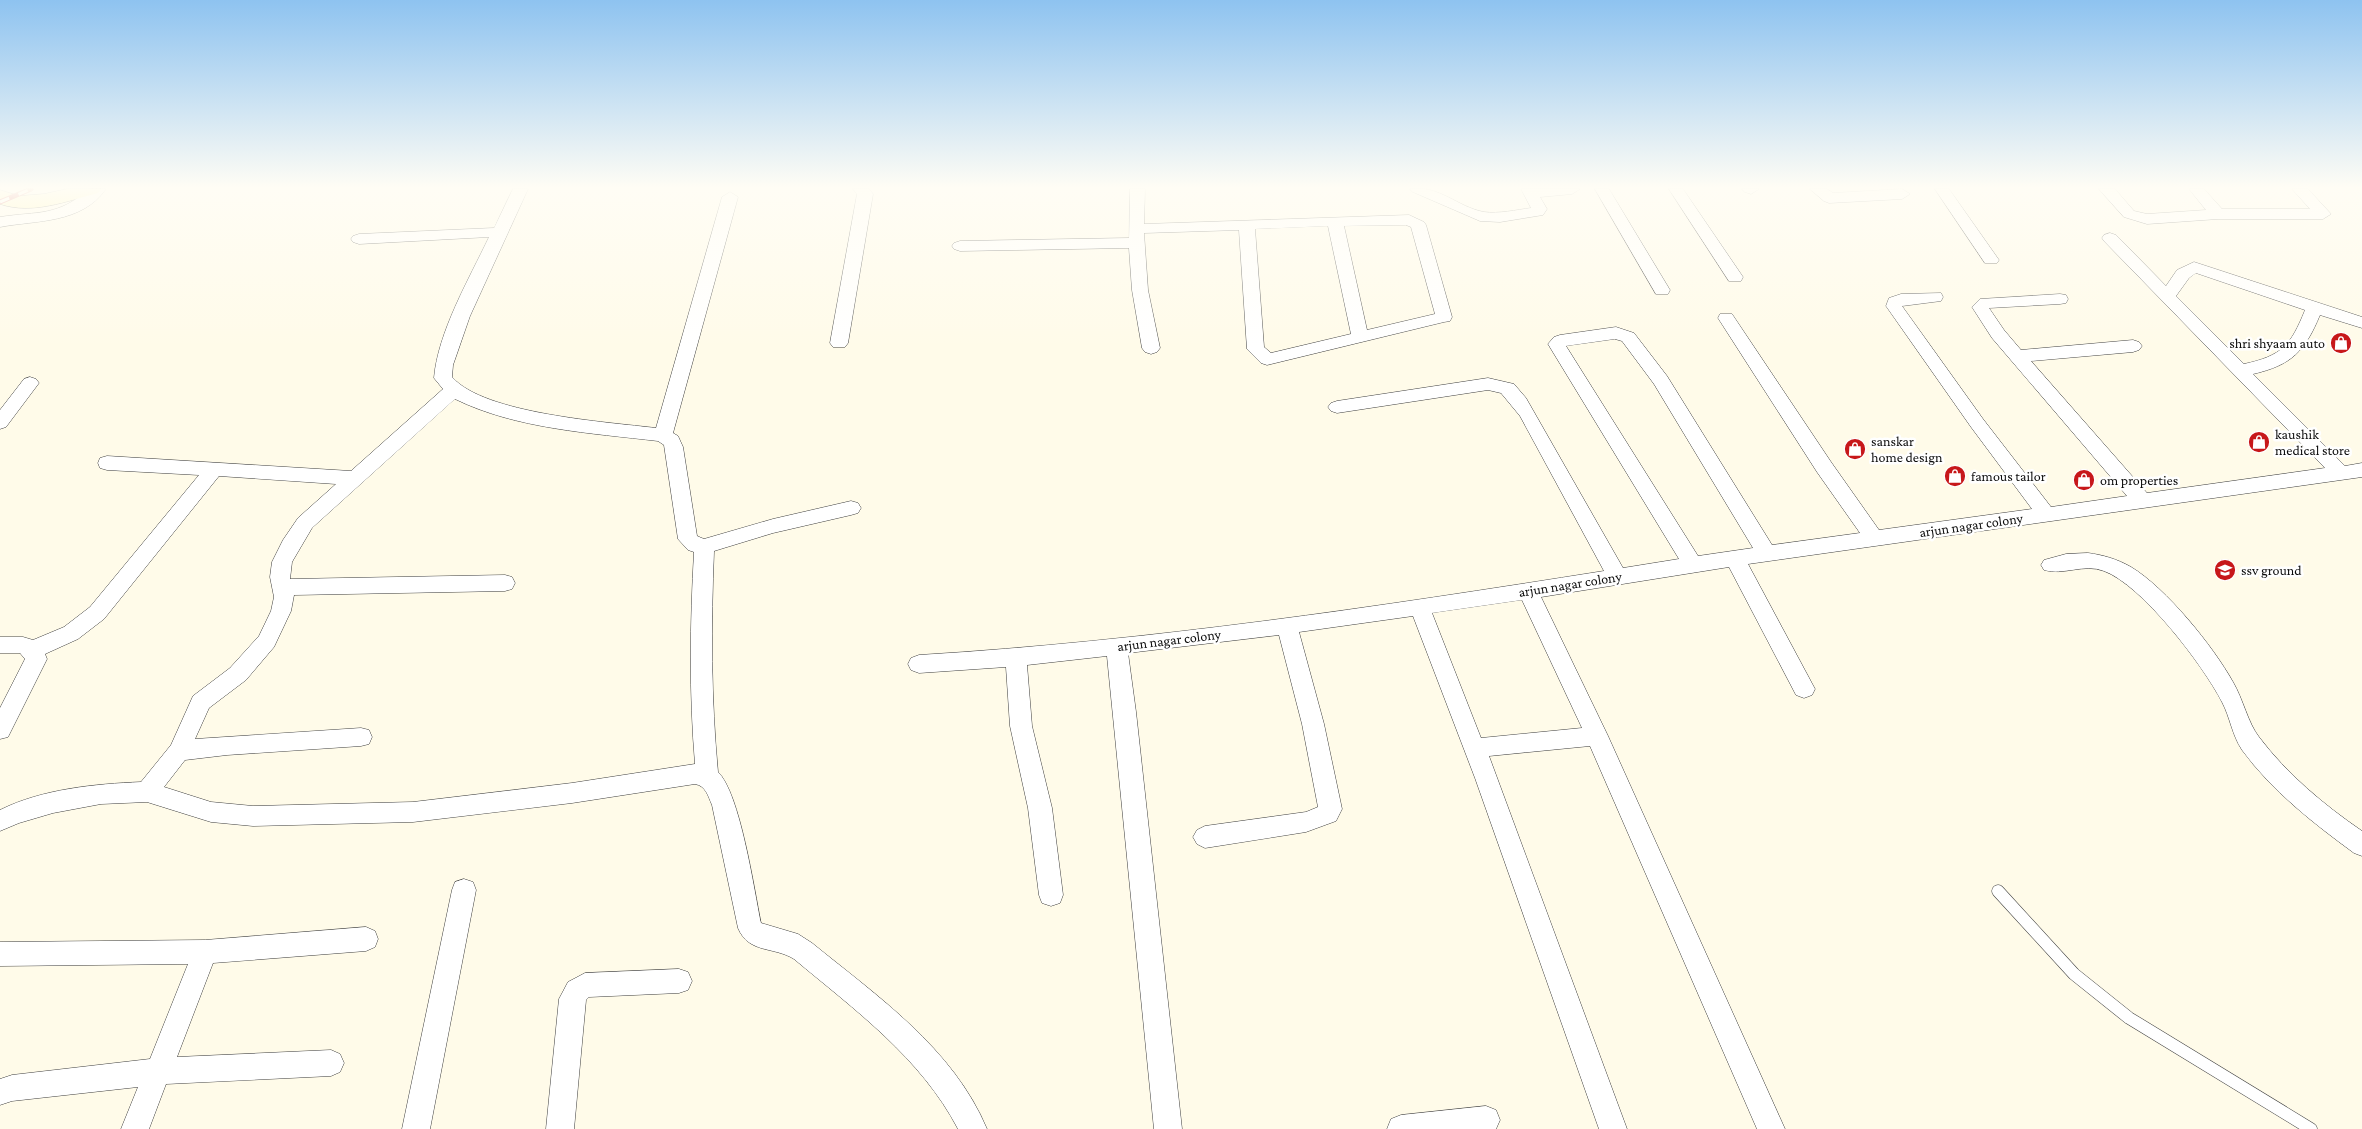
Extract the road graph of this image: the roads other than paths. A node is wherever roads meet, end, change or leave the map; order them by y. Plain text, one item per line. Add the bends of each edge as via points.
1 (496, 242) edge
2 (717, 242) edge
3 (857, 242) edge
4 (1036, 242) edge
5 (1136, 242) edge
6 (1248, 242) edge
7 (1339, 242) edge
8 (1423, 242) edge
9 (1634, 242) edge
10 (1712, 242) edge
11 (1978, 242) edge
12 (2114, 242) edge
13 (960, 246) dead end
14 (1990, 260) dead end
15 (1735, 276) dead end
16 (1662, 290) dead end
17 (1935, 297) dead end
18 (2167, 298) junction
19 (2060, 299) dead end
20 (2315, 306) junction
21 (1726, 318) dead end
22 (2362, 323) edge
23 (1360, 336) junction
24 (839, 344) dead end
25 (2133, 346) dead end
26 (1151, 348) dead end
27 (2018, 356) junction
28 (2240, 371) junction
29 (30, 383) dead end
30 (453, 390) junction
31 (1337, 407) dead end
32 (0, 423) edge
33 (663, 435) junction
34 (106, 462) dead end
35 (214, 470) junction
36 (2362, 470) edge
37 (2341, 473) junction
38 (357, 478) junction
39 (2142, 500) junction
40 (851, 508) dead end
41 (2046, 514) junction
42 (1874, 538) junction
43 (704, 546) junction
44 (1766, 553) junction
45 (1735, 560) junction
46 (1692, 564) junction
47 (2051, 565) dead end
48 (1618, 576) junction
49 (505, 584) dead end
50 (282, 587) junction
51 (1528, 590) junction
52 (1419, 606) junction
53 (1287, 626) junction
54 (0, 645) edge
55 (1116, 646) junction
56 (33, 650) junction
57 (1016, 658) junction
58 (919, 664) dead end
59 (1804, 688) dead end
60 (0, 730) edge
61 (1597, 736) junction
62 (361, 737) dead end
63 (1475, 748) junction
64 (179, 751) junction
65 (706, 776) junction
66 (147, 792) junction
67 (0, 821) edge
68 (1205, 838) dead end
69 (2362, 846) edge
70 (464, 890) dead end
71 (1998, 890) dead end
72 (1051, 895) dead end
73 (366, 939) dead end
74 (206, 952) junction
75 (0, 954) edge
76 (679, 981) dead end
77 (332, 1063) dead end
78 (159, 1071) junction
79 (0, 1092) edge
80 (1486, 1120) dead end
81 (135, 1129) edge
82 (416, 1129) edge
83 (560, 1129) edge
84 (973, 1129) edge
85 (1168, 1129) edge
86 (1402, 1129) edge
87 (1613, 1129) edge
88 (1771, 1129) edge
89 (2311, 1129) edge

1 - 30 street via 446,357 442,376 445,384
2 - 33 street
3 - 24 street
4 - 13 street
5 - 26 street via 1139,284 1151,330
6 - 23 street via 1256,344 1260,355 1274,359
7 - 23 street
8 - 23 street via 1444,317
9 - 16 street
10 - 15 street
11 - 14 street
12 - 18 street
17 - 41 street via 1901,299 1894,306
18 - 20 street via 2183,274 2194,267
18 - 28 street
19 - 27 street via 1981,304 1980,310
20 - 22 street
20 - 28 street via 2303,336 2288,355 2272,364
21 - 42 street
25 - 27 street
27 - 39 street
28 - 37 street
29 - 32 street
30 - 33 street via 509,413
30 - 38 street
31 - 48 street via 1488,384 1504,385 1528,414
33 - 43 street via 674,447 688,539 695,545
34 - 35 street
35 - 38 street
35 - 56 street via 97,612 71,634
36 - 37 street, arjun nagar colony
37 - 39 street, arjun nagar colony
38 - 50 street via 321,507 293,540 280,571
39 - 41 street, arjun nagar colony
40 - 43 street
41 - 42 street, arjun nagar colony
42 - 44 street, arjun nagar colony
43 - 65 street via 700,630
44 - 45 street, arjun nagar colony
44 - 46 street via 1661,380 1628,337 1616,333 1560,341 1557,344 1560,352
45 - 46 street, arjun nagar colony
45 - 59 street
46 - 48 street, arjun nagar colony
47 - 69 street via 2076,560 2092,561 2112,566 2137,581 2221,680 2250,743 2285,781
48 - 51 street, arjun nagar colony
49 - 50 street
50 - 64 street via 282,612 266,641 238,674 201,702
51 - 52 street, arjun nagar colony
51 - 61 street
52 - 53 street, arjun nagar colony
52 - 63 street
53 - 55 street, arjun nagar colony
53 - 68 street via 1313,724 1330,809 1328,814 1306,822
54 - 56 street via 23,645
55 - 57 street, arjun nagar colony
55 - 85 street
56 - 60 street via 36,658
57 - 58 street, arjun nagar colony
57 - 72 street via 1021,726 1040,808
61 - 63 street
61 - 88 street
62 - 64 street
63 - 87 street
64 - 66 street
65 - 66 street via 695,774 413,812 253,816 211,812
65 - 84 street via 714,783 724,804 750,928 756,935 789,942 803,951 900,1032 946,1083
66 - 67 street via 53,803
70 - 82 street
71 - 89 lane via 2074,974 2129,1018
73 - 74 street
74 - 75 street
74 - 78 street
76 - 83 street via 594,984 585,985 577,991 572,999
77 - 78 street
78 - 79 street
78 - 81 street
80 - 86 street

